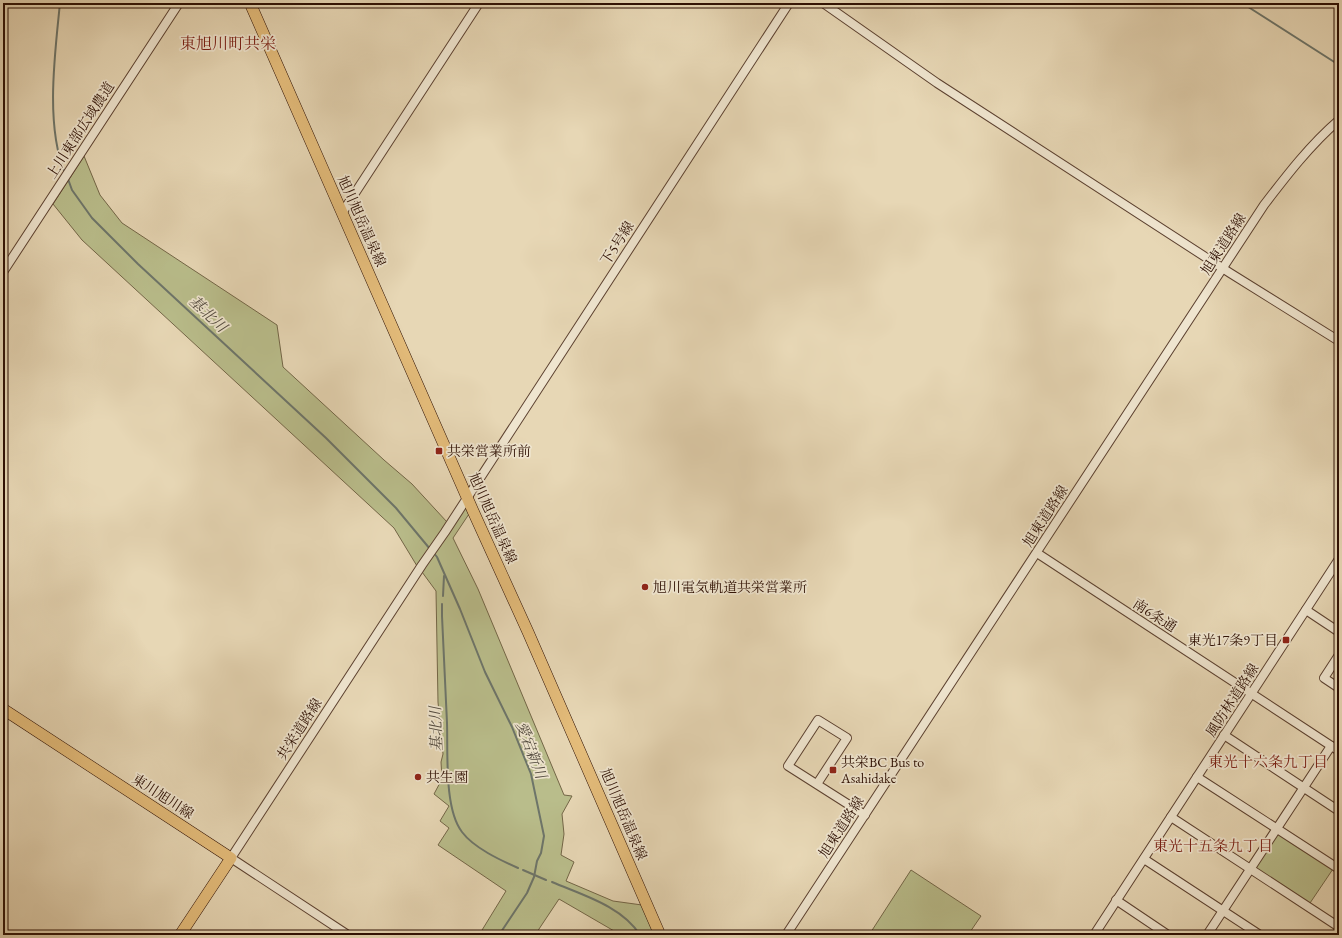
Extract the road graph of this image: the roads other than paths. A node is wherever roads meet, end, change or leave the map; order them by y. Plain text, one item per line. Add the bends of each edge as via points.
1 (179, 3) edge
2 (250, 3) edge
3 (479, 3) edge
4 (789, 3) edge
5 (823, 3) edge
6 (1339, 120) edge
7 (342, 213) junction
8 (1223, 268) junction
9 (3, 272) edge
10 (1339, 341) edge
11 (467, 497) junction
12 (1036, 553) junction
13 (1339, 559) edge
14 (1331, 570) junction
15 (1339, 575) edge
16 (1306, 610) junction
17 (1339, 632) edge
18 (1339, 654) edge
19 (1339, 688) edge
20 (1251, 694) junction
21 (3, 709) edge
22 (1224, 736) junction
23 (1331, 746) junction
24 (1339, 751) edge
25 (1197, 777) junction
26 (817, 784) junction
27 (1304, 787) junction
28 (1339, 811) edge
29 (865, 815) junction
30 (1171, 817) junction
31 (1277, 828) junction
32 (230, 858) junction
33 (1144, 858) junction
34 (1250, 869) junction
35 (1339, 869) edge
36 (1116, 900) junction
37 (1223, 911) junction
38 (1339, 927) edge
39 (180, 935) edge
40 (348, 935) edge
41 (660, 935) edge
42 (786, 935) edge
43 (1094, 935) edge
44 (1168, 935) edge
45 (1207, 935) edge
46 (1260, 935) edge

1 - 9 street, 上川東部広域農道
2 - 7 main road, 旭川旭岳温泉線
3 - 7 street
4 - 11 street, 下5号線
5 - 8 street via 944,87
6 - 8 street, 旭東道路線 via 1310,147 1284,179
7 - 11 main road, 旭川旭岳温泉線
8 - 10 street
8 - 12 street, 旭東道路線
11 - 32 street, 共栄道路線
11 - 41 main road, 旭川旭岳温泉線
12 - 20 street, 南6条通
12 - 29 street, 旭東道路線
13 - 14 street, 風防林道路線
14 - 15 street
14 - 16 street, 風防林道路線
16 - 17 street
16 - 20 street, 風防林道路線
18 - 19 street via 1324,678
20 - 22 street, 風防林道路線
20 - 23 street, 南6条通
21 - 32 main road, 東川旭川線
22 - 25 street, 風防林道路線
22 - 27 street
23 - 24 street, 南6条通
23 - 27 street
25 - 30 street, 風防林道路線
25 - 31 street
26 - 26 street via 788,766 818,720 847,738
26 - 29 street
27 - 28 street
27 - 31 street
29 - 42 street, 旭東道路線
30 - 33 street, 風防林道路線
30 - 34 street
31 - 34 street
31 - 35 street
32 - 39 main road
32 - 40 street
33 - 36 street, 風防林道路線
33 - 37 street
34 - 37 street
34 - 38 street
36 - 43 street, 風防林道路線
36 - 44 street
37 - 45 street
37 - 46 street

